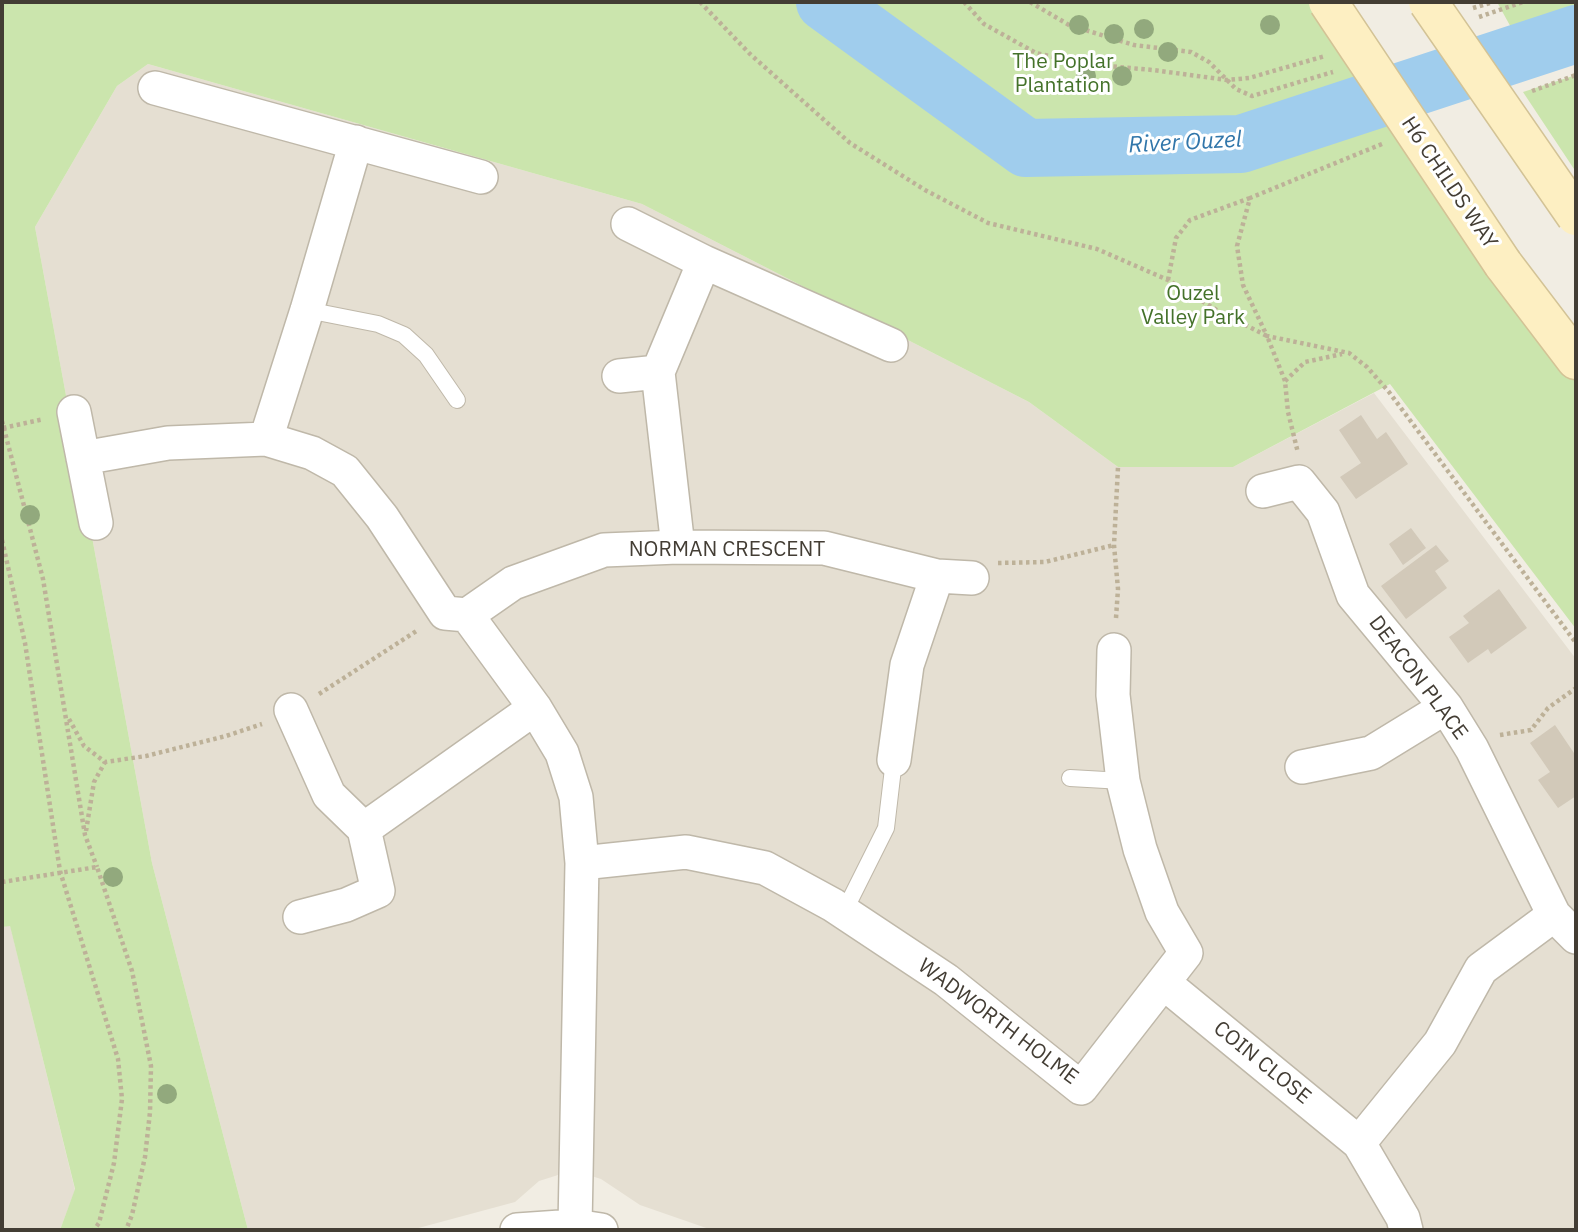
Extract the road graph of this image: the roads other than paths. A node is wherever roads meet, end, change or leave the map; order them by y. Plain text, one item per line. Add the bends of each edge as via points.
1 (1328, 2) edge
2 (1428, 2) edge
3 (155, 88) dead end
4 (356, 142) junction
5 (481, 177) dead end
6 (1576, 216) edge
7 (628, 224) dead end
8 (704, 262) junction
9 (307, 310) junction
10 (891, 345) dead end
11 (1576, 360) edge
12 (658, 372) junction
13 (619, 376) dead end
14 (457, 400) dead end
15 (74, 412) road end
16 (266, 439) junction
17 (83, 458) junction
18 (1263, 491) dead end
19 (96, 523) dead end
20 (678, 547) junction
21 (980, 570) road end
22 (937, 576) junction
23 (467, 615) junction
24 (1114, 650) road end
25 (1446, 707) junction
26 (535, 708) junction
27 (291, 710) dead end
28 (894, 760) joint
29 (1302, 767) dead end
30 (1070, 778) dead end
31 (1123, 781) junction
32 (364, 829) junction
33 (582, 863) junction
34 (844, 912) junction
35 (300, 917) dead end
36 (1565, 926) edge
37 (1164, 983) junction
38 (1359, 1143) junction
39 (588, 1228) edge
40 (517, 1230) edge
41 (1406, 1230) edge

1 - 11 street, H6 CHILDS WAY, bridge via 1503,264
2 - 6 street, bridge
3 - 4 street
4 - 5 street
4 - 9 street
7 - 8 street
8 - 10 street
8 - 12 street
9 - 14 lane via 379,324 404,335 426,355
9 - 16 street
12 - 13 street
12 - 20 street
15 - 17 street
16 - 17 street via 168,443
16 - 23 street via 312,453 345,471 382,517 445,612
17 - 19 street
18 - 25 street, DEACON PLACE via 1299,482 1323,512 1353,595
20 - 22 street, NORMAN CRESCENT via 824,548
20 - 23 street, NORMAN CRESCENT via 604,550 513,583
21 - 22 street, NORMAN CRESCENT
22 - 28 street via 907,665
23 - 26 street
24 - 31 street, WADWORTH HOLME via 1113,695
25 - 29 street via 1371,753
25 - 36 street, DEACON PLACE
26 - 32 street
26 - 33 street via 562,753 576,797
27 - 32 street via 329,795
28 - 34 lane via 886,828
30 - 31 lane
31 - 37 street, WADWORTH HOLME via 1162,912 1186,953
32 - 35 street via 377,891
33 - 34 street, WADWORTH HOLME via 686,852 765,868
33 - 39 street
34 - 37 street, WADWORTH HOLME via 946,980 1081,1088
36 - 38 street, DEACON PLACE via 1481,969 1440,1043
37 - 38 street, COIN CLOSE
38 - 41 street
39 - 40 street

